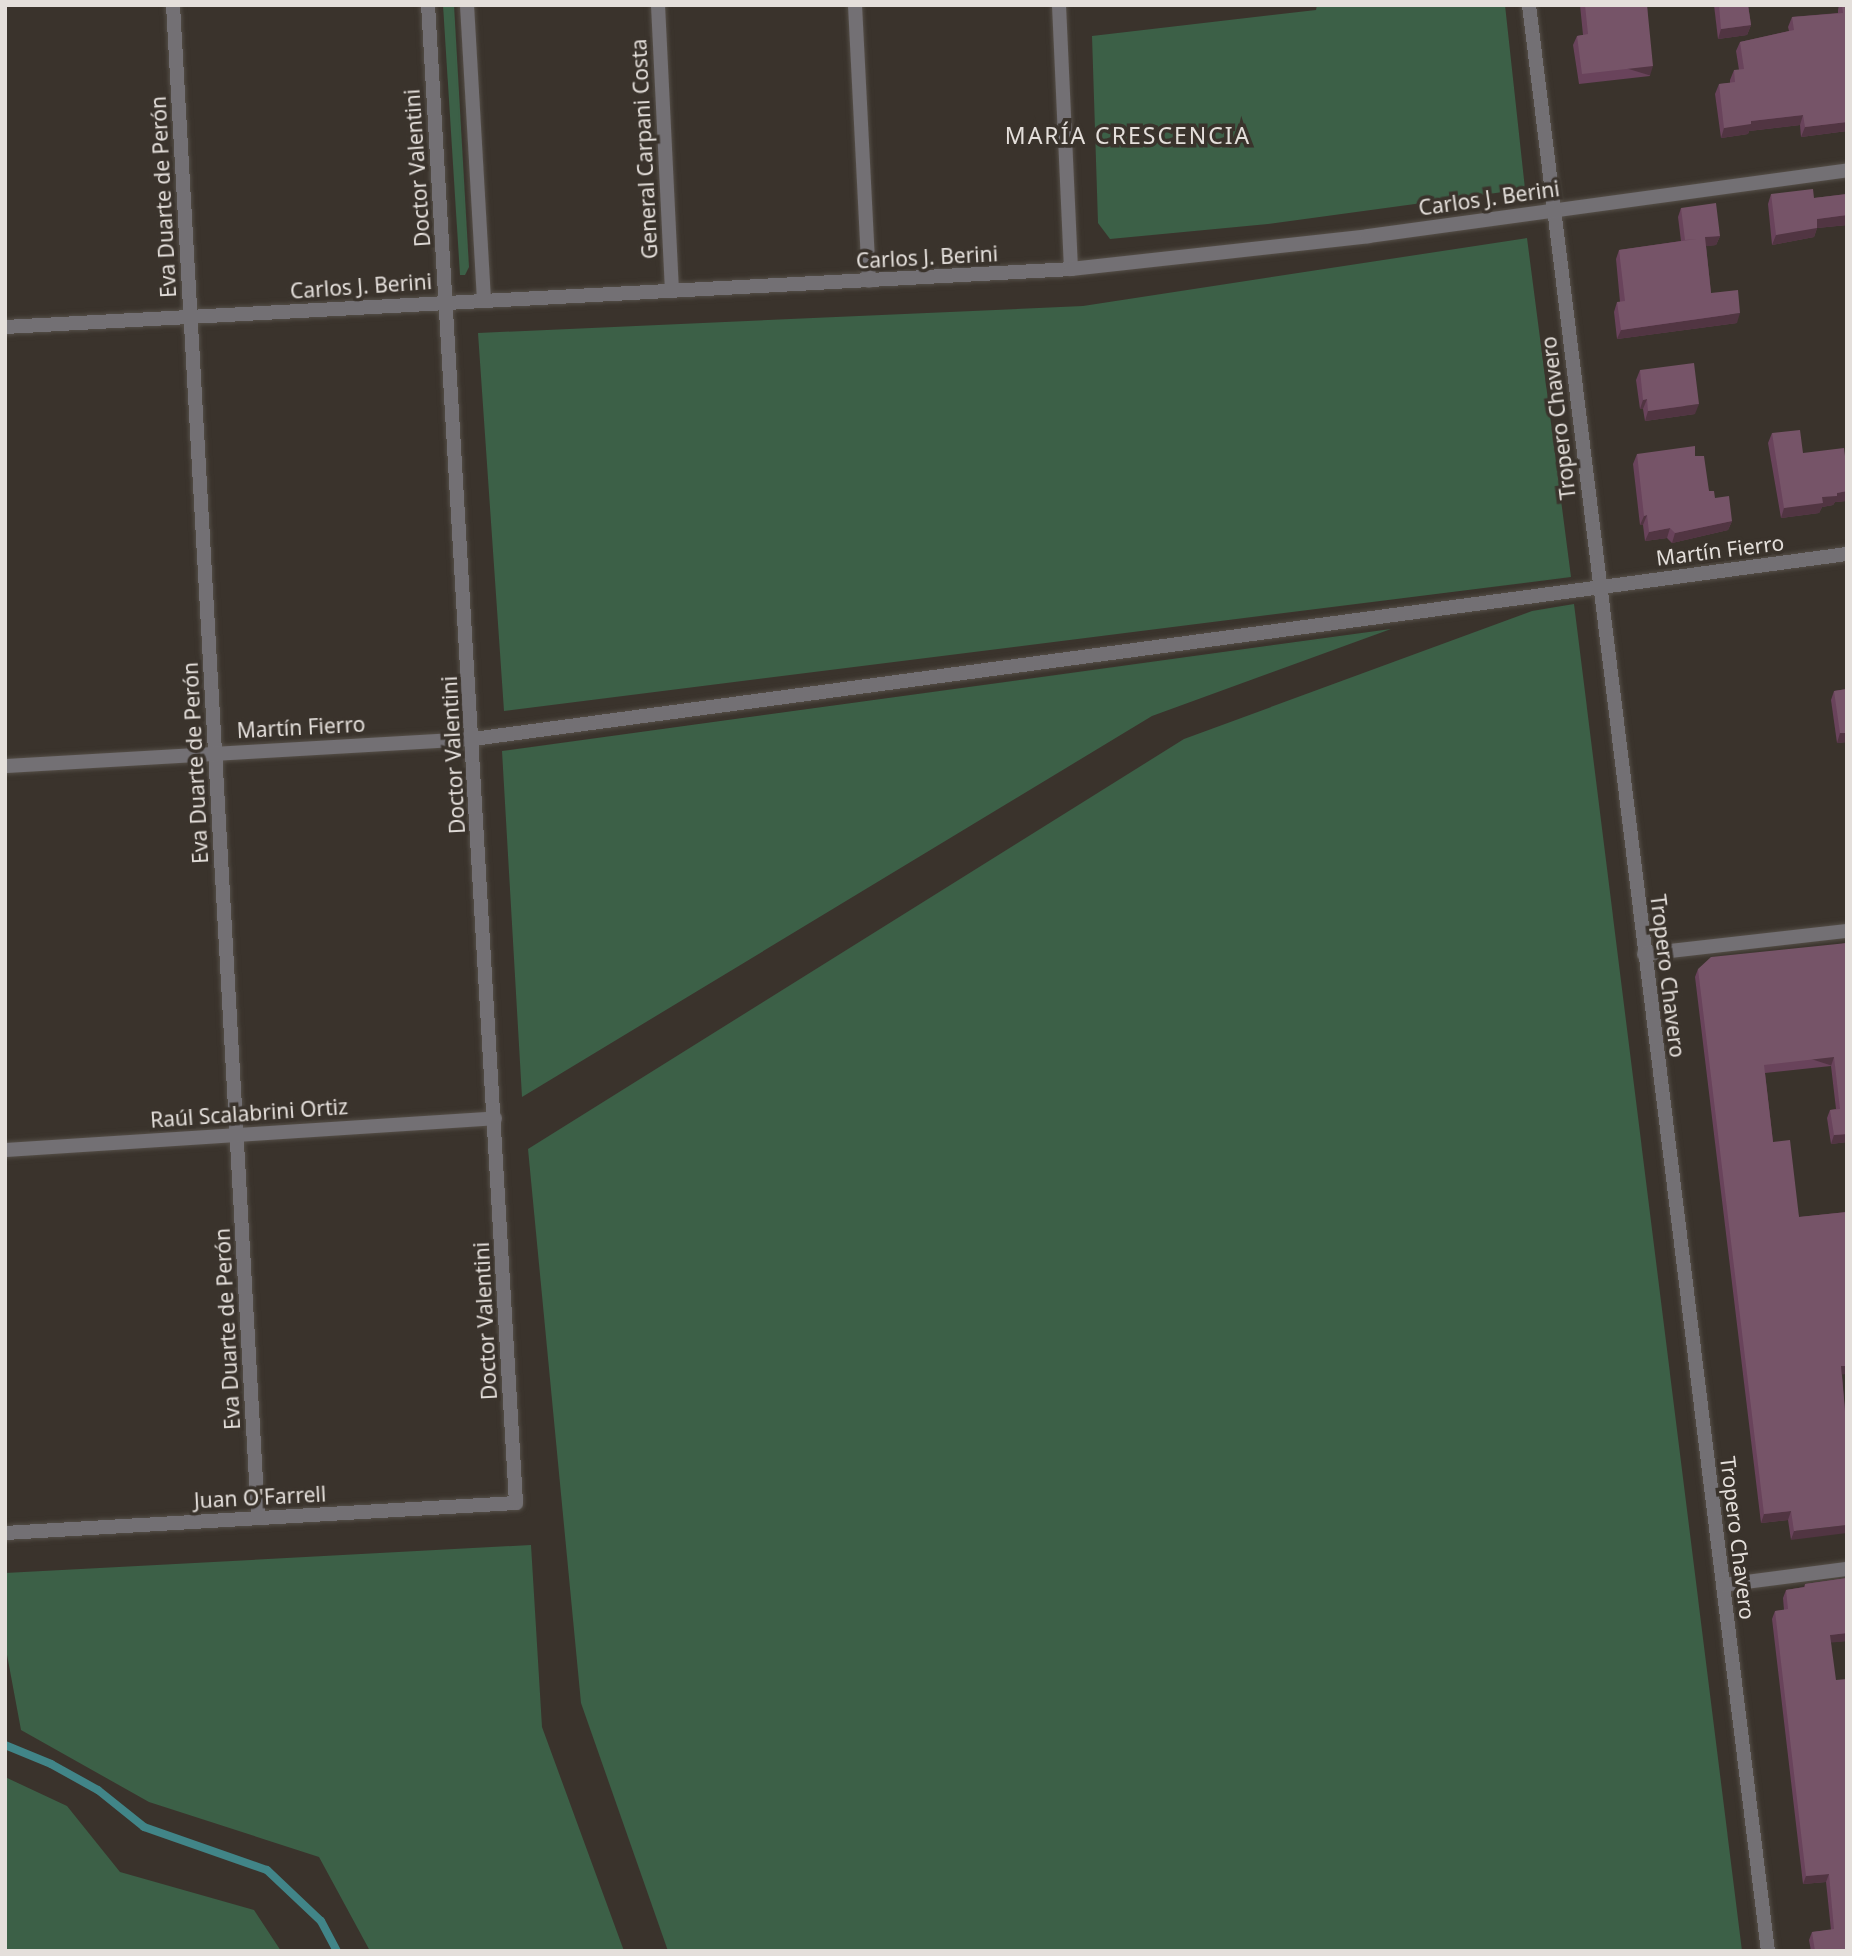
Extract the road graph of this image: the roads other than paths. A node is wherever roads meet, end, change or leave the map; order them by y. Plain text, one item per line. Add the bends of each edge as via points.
1 (173, 5) edge
2 (428, 5) edge
3 (467, 5) edge
4 (657, 5) edge
5 (856, 5) edge
6 (1059, 5) edge
7 (1529, 5) edge
8 (1847, 170) edge
9 (1552, 210) junction
10 (1071, 269) junction
11 (869, 281) junction
12 (672, 291) junction
13 (484, 300) junction
14 (447, 302) junction
15 (190, 318) junction
16 (5, 327) edge
17 (1847, 554) edge
18 (1599, 587) junction
19 (473, 739) junction
20 (216, 753) junction
21 (5, 766) edge
22 (1847, 931) edge
23 (1644, 954) junction
24 (495, 1118) junction
25 (237, 1135) junction
26 (5, 1150) edge
27 (516, 1503) joint
28 (258, 1518) junction
29 (5, 1534) edge
30 (1847, 1569) edge
31 (1723, 1585) junction
32 (1768, 1951) edge

1 - 15 street, Eva Duarte de Perón
2 - 14 street, Doctor Valentini
3 - 13 street
4 - 12 street, General Carpani Costa
5 - 11 street
6 - 10 street
7 - 9 street, Tropero Chavero
8 - 9 street, Carlos J. Berini
9 - 10 street, Carlos J. Berini
9 - 18 street, Tropero Chavero
10 - 11 street, Carlos J. Berini
11 - 12 street, Carlos J. Berini
12 - 13 street, Carlos J. Berini
13 - 14 street, Carlos J. Berini
14 - 15 street, Carlos J. Berini
14 - 19 street, Doctor Valentini
15 - 16 street, Carlos J. Berini
15 - 20 street, Eva Duarte de Perón
17 - 18 street, Martín Fierro
18 - 19 street, Martín Fierro
18 - 23 street, Tropero Chavero
19 - 20 street, Martín Fierro
19 - 24 street, Doctor Valentini
20 - 21 street, Martín Fierro
20 - 25 street, Eva Duarte de Perón
22 - 23 street
23 - 31 street, Tropero Chavero
24 - 25 street, Raúl Scalabrini Ortiz
24 - 27 street, Doctor Valentini
25 - 26 street, Raúl Scalabrini Ortiz
25 - 28 street, Eva Duarte de Perón
27 - 28 street, Juan O'Farrell
28 - 29 street, Juan O'Farrell
30 - 31 street
31 - 32 street, Tropero Chavero

